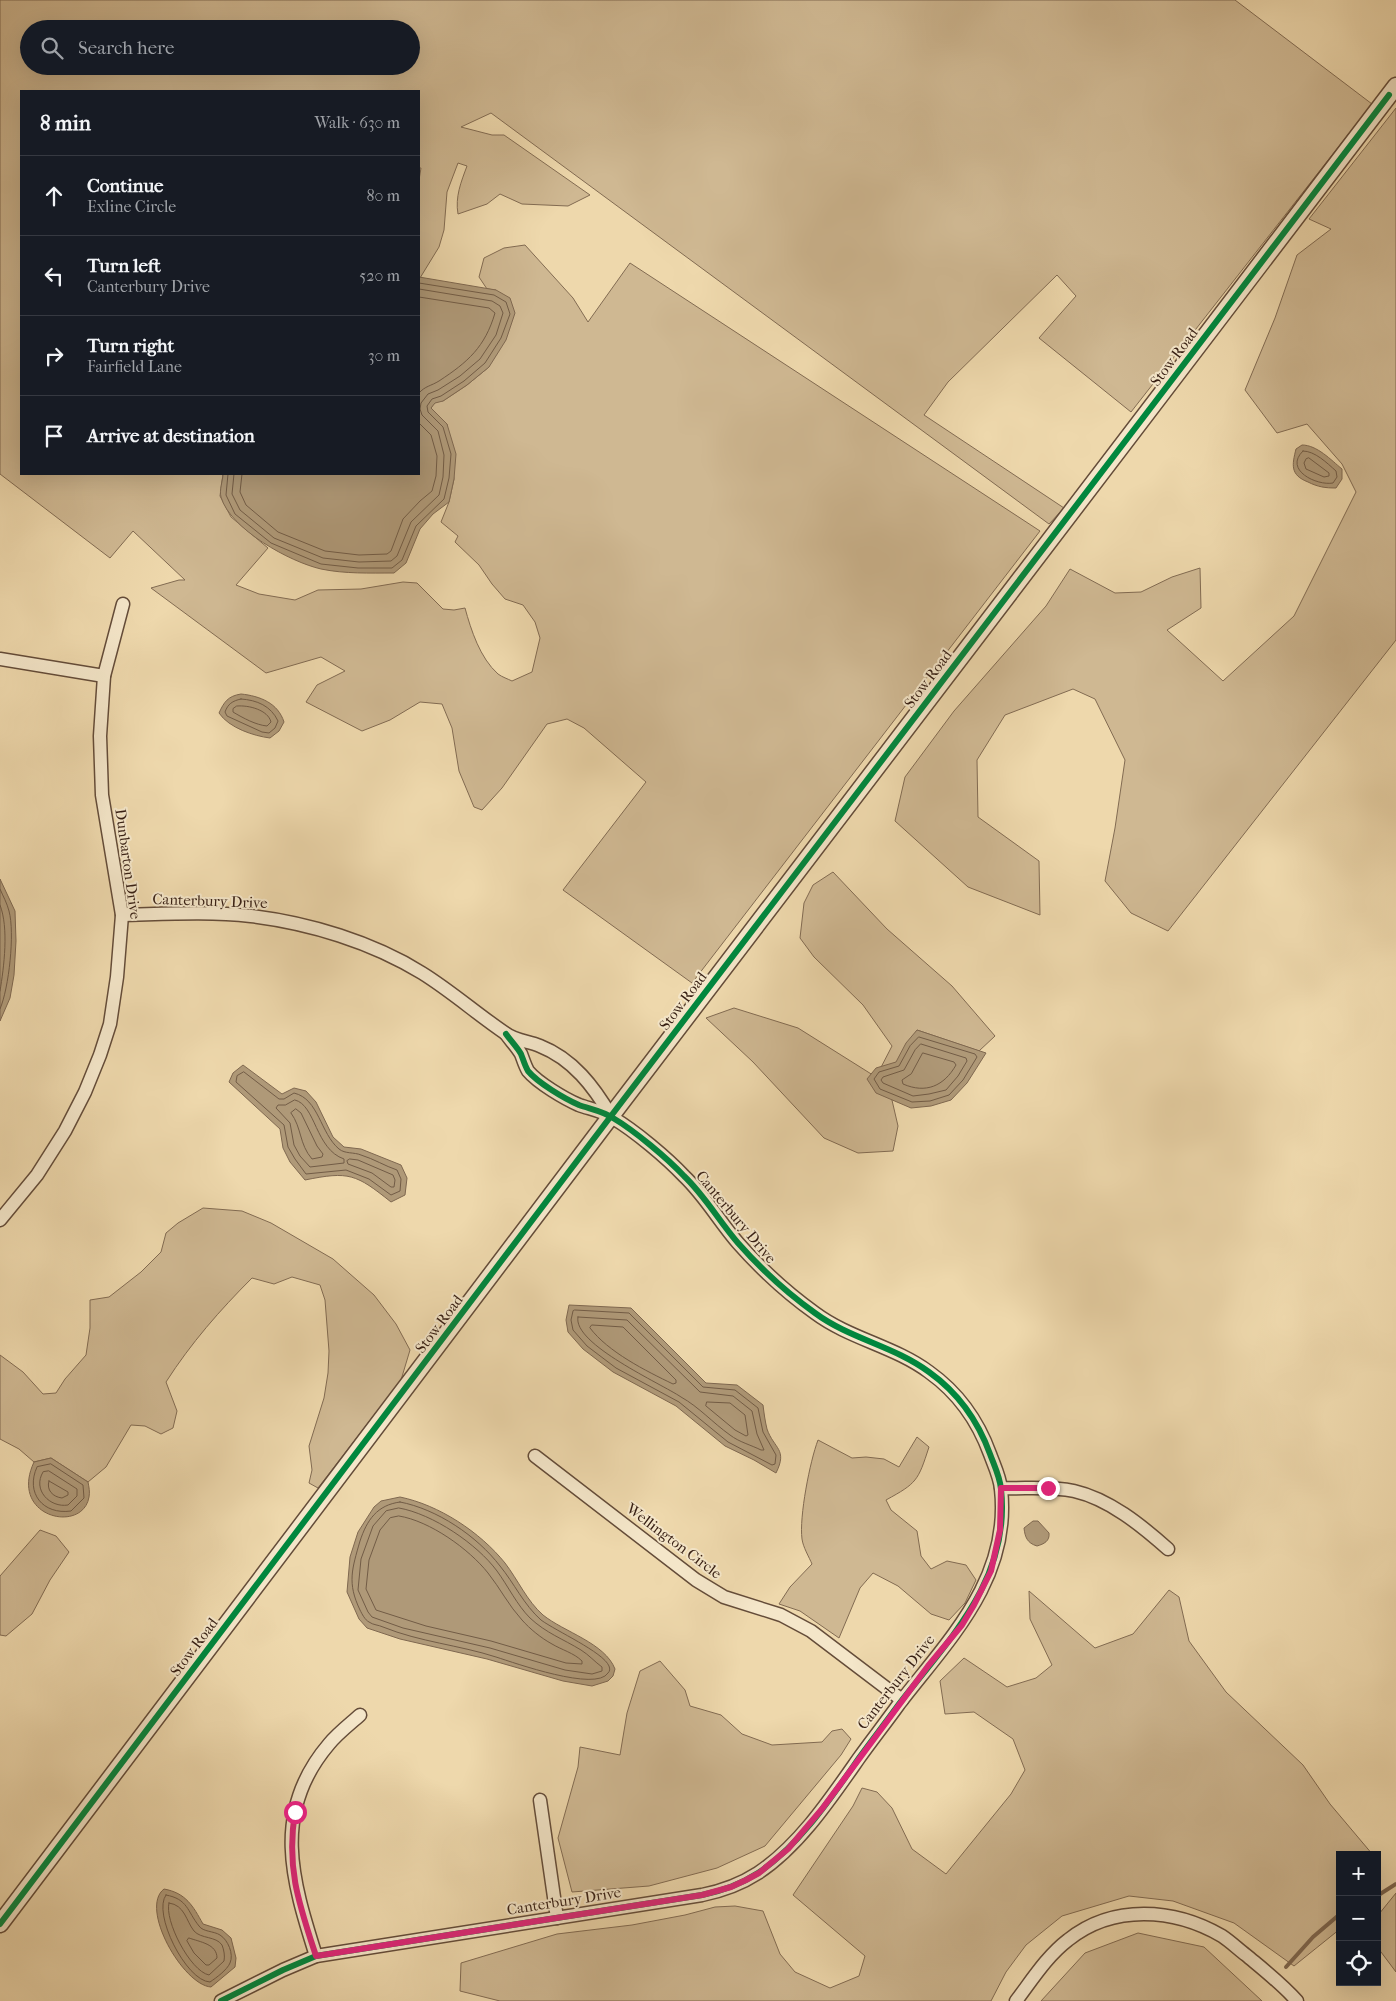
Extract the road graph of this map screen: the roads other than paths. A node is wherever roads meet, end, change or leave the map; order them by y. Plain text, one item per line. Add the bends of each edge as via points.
1 (1396, 86) edge
2 (123, 604) dead end
3 (0, 660) edge
4 (104, 676) junction
5 (122, 915) junction
6 (506, 1034) junction
7 (612, 1116) junction
8 (0, 1220) edge
9 (535, 1456) dead end
10 (1001, 1488) junction
11 (1168, 1549) dead end
12 (902, 1700) junction
13 (360, 1715) dead end
14 (540, 1800) dead end
15 (557, 1918) junction
16 (0, 1924) edge
17 (316, 1956) junction
18 (226, 2000) edge
19 (1016, 2001) edge
20 (1298, 2001) edge

1 - 7 street, Stow Road
2 - 4 street, Dunbarton Drive
3 - 4 street
4 - 5 street, Dunbarton Drive via 100,736 102,794
5 - 6 street, Canterbury Drive via 249,916 286,921 348,939 422,973
5 - 8 street, Dunbarton Drive via 110,1024 100,1055 65,1131 37,1174
6 - 7 street, Canterbury Drive via 540,1046 567,1062 586,1078
6 - 7 street, Canterbury Drive via 519,1050 528,1070 557,1093
7 - 10 street, Canterbury Drive via 684,1175 738,1243 786,1291 835,1326 909,1359 944,1383 977,1425
7 - 16 street, Stow Road
9 - 12 street, Wellington Circle via 696,1580 724,1597 796,1622
10 - 11 street via 1074,1491 1112,1507
10 - 12 street, Canterbury Drive via 1000,1530 991,1571 983,1589 962,1625
12 - 15 street, Canterbury Drive via 822,1809 788,1849 759,1873 716,1892
13 - 17 street via 330,1742 319,1758 306,1779 295,1812 292,1865
14 - 15 street
15 - 17 street, Canterbury Drive
17 - 18 street, Canterbury Drive
19 - 20 street via 1045,1962 1068,1940 1090,1926 1116,1916 1139,1913 1163,1915 1202,1926 1224,1937 1279,1981

